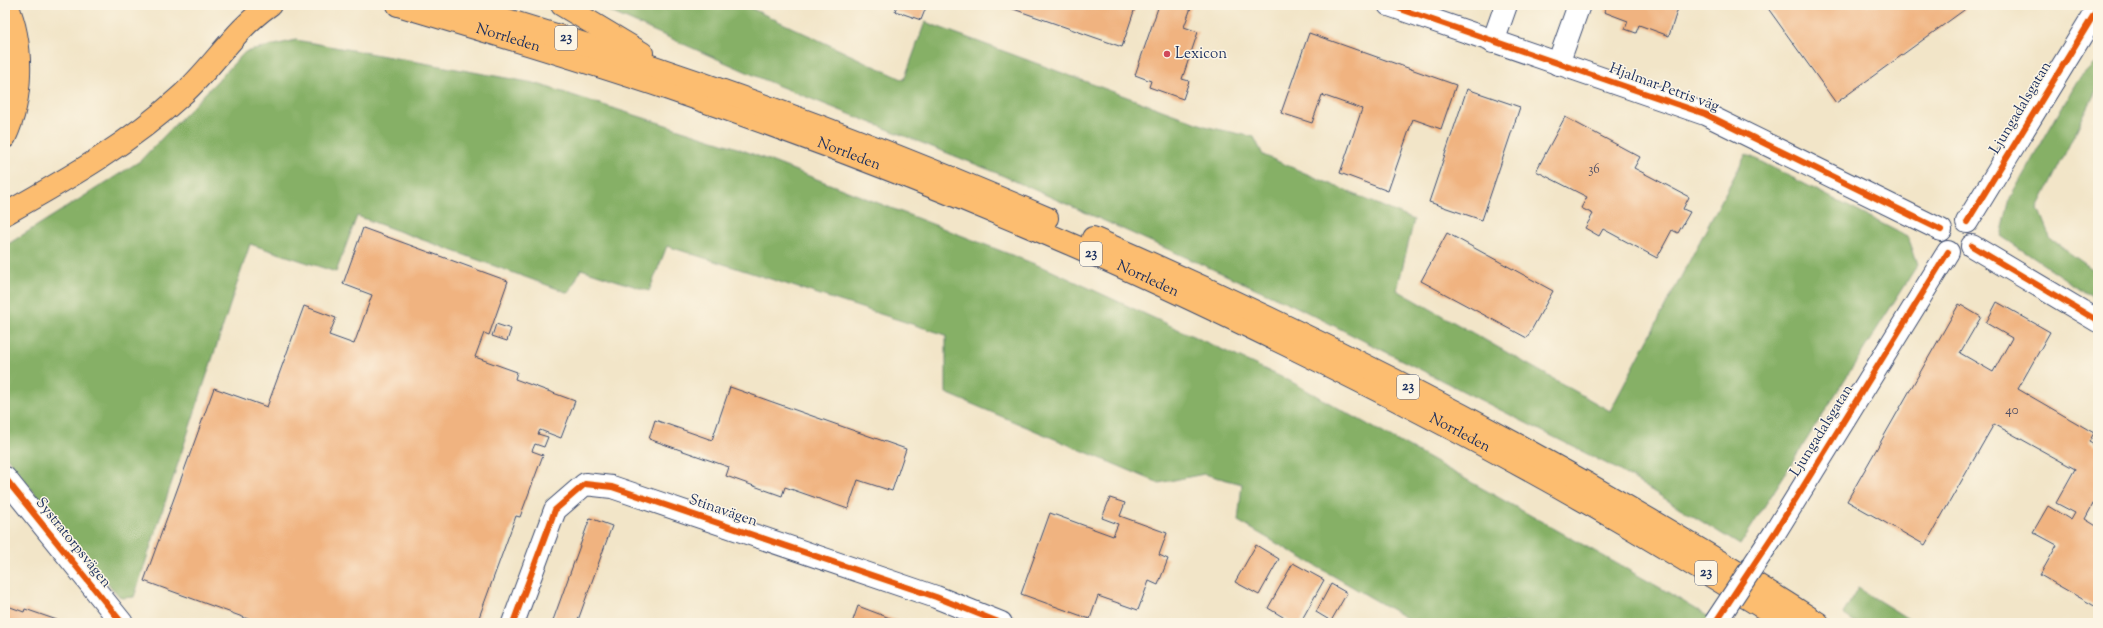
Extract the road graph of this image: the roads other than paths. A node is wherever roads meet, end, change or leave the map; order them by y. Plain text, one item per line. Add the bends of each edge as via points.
1 (7, 5) edge
2 (270, 5) edge
3 (398, 5) edge
4 (456, 5) edge
5 (562, 5) edge
6 (1389, 5) edge
7 (1506, 5) edge
8 (1579, 5) edge
9 (2098, 8) edge
10 (1493, 42) junction
11 (1558, 64) junction
12 (676, 73) junction
13 (5, 137) edge
14 (5, 214) edge
15 (1967, 222) junction
16 (1941, 230) junction
17 (1972, 246) junction
18 (1948, 252) junction
19 (2098, 321) edge
20 (5, 478) edge
21 (122, 623) edge
22 (513, 623) edge
23 (1001, 623) edge
24 (1715, 623) edge
25 (1788, 623) edge
26 (1818, 623) edge

1 - 13 highway via 16,34 18,62 17,99
2 - 14 highway via 247,24 185,93 151,123 96,162
3 - 25 highway, Norrleden / 23 via 671,90 946,192 1078,248 1213,309 1428,416 1624,524
4 - 12 highway, Norrleden / 23
5 - 12 highway
6 - 10 street, Hjalmar Petris väg
7 - 10 street
8 - 11 street
9 - 15 street, Ljungadalsgatan
10 - 11 street, Hjalmar Petris väg
11 - 16 street, Hjalmar Petris väg via 1705,114
12 - 26 highway, Norrleden / 23 via 852,137 979,189 1220,294 1401,383 1517,445 1631,509
15 - 16 street via 1952,220
15 - 17 street via 1973,230
16 - 18 street via 1941,244
17 - 18 street via 1961,254
17 - 19 street
18 - 24 street, Ljungadalsgatan, bridge via 1774,534
20 - 21 street, Systratorpsvägen
22 - 23 street, Stinavägen via 555,510 585,484 612,487 936,597

